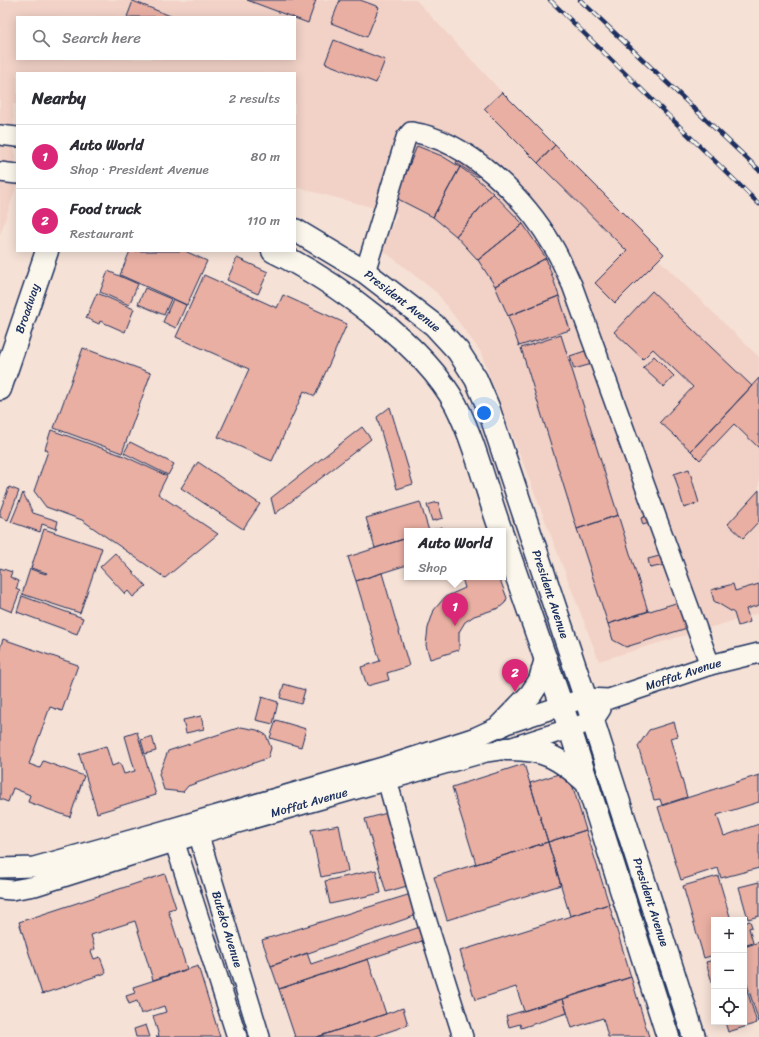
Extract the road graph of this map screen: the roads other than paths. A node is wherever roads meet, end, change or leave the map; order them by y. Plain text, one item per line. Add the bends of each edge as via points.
1 (0, 135) edge
2 (16, 137) edge
3 (0, 172) edge
4 (16, 174) edge
5 (296, 231) edge
6 (48, 252) edge
7 (274, 252) edge
8 (364, 272) junction
9 (393, 294) junction
10 (378, 320) junction
11 (0, 389) edge
12 (500, 528) edge
13 (506, 546) edge
14 (535, 548) junction
15 (759, 653) edge
16 (546, 658) junction
17 (710, 665) junction
18 (585, 698) junction
19 (608, 699) junction
20 (561, 707) junction
21 (593, 721) junction
22 (500, 726) junction
23 (570, 729) junction
24 (506, 749) junction
25 (387, 780) junction
26 (587, 783) junction
27 (197, 828) junction
28 (172, 835) junction
29 (0, 868) edge
30 (0, 889) edge
31 (237, 1037) edge
32 (260, 1037) edge
33 (464, 1037) edge
34 (668, 1037) edge
35 (694, 1037) edge

1 - 2 street
3 - 4 street
5 - 8 main road, President Avenue
6 - 11 main road, Broadway
7 - 10 main road via 323,279
8 - 9 main road, President Avenue
8 - 17 street via 406,138 411,132 451,145 474,160 524,204 553,246 572,285
9 - 10 main road
9 - 14 main road, President Avenue via 434,325 458,351 476,379 488,407
10 - 12 main road via 435,372 456,405
13 - 14 main road
13 - 16 main road, President Avenue
14 - 18 main road, President Avenue
15 - 17 street, Moffat Avenue
16 - 20 main road, President Avenue
16 - 22 main road via 540,680 531,694
17 - 19 street, Moffat Avenue
18 - 19 street, Moffat Avenue
18 - 20 street, Moffat Avenue
18 - 21 main road, President Avenue
19 - 21 street
20 - 22 street, Moffat Avenue
20 - 23 main road, President Avenue
21 - 23 street, Moffat Avenue
21 - 35 main road, President Avenue
22 - 27 street, Moffat Avenue via 476,737
23 - 24 street, Moffat Avenue
23 - 26 main road, President Avenue
24 - 25 street, Moffat Avenue via 486,752
24 - 26 main road via 526,748 540,751 571,768
25 - 27 street, Moffat Avenue
25 - 33 street via 423,909
26 - 34 main road, President Avenue
27 - 28 street, Moffat Avenue
27 - 32 street, Buteko Avenue
28 - 29 street, Moffat Avenue via 34,867
28 - 30 street, Moffat Avenue via 35,886 12,890
28 - 31 street, Buteko Avenue

